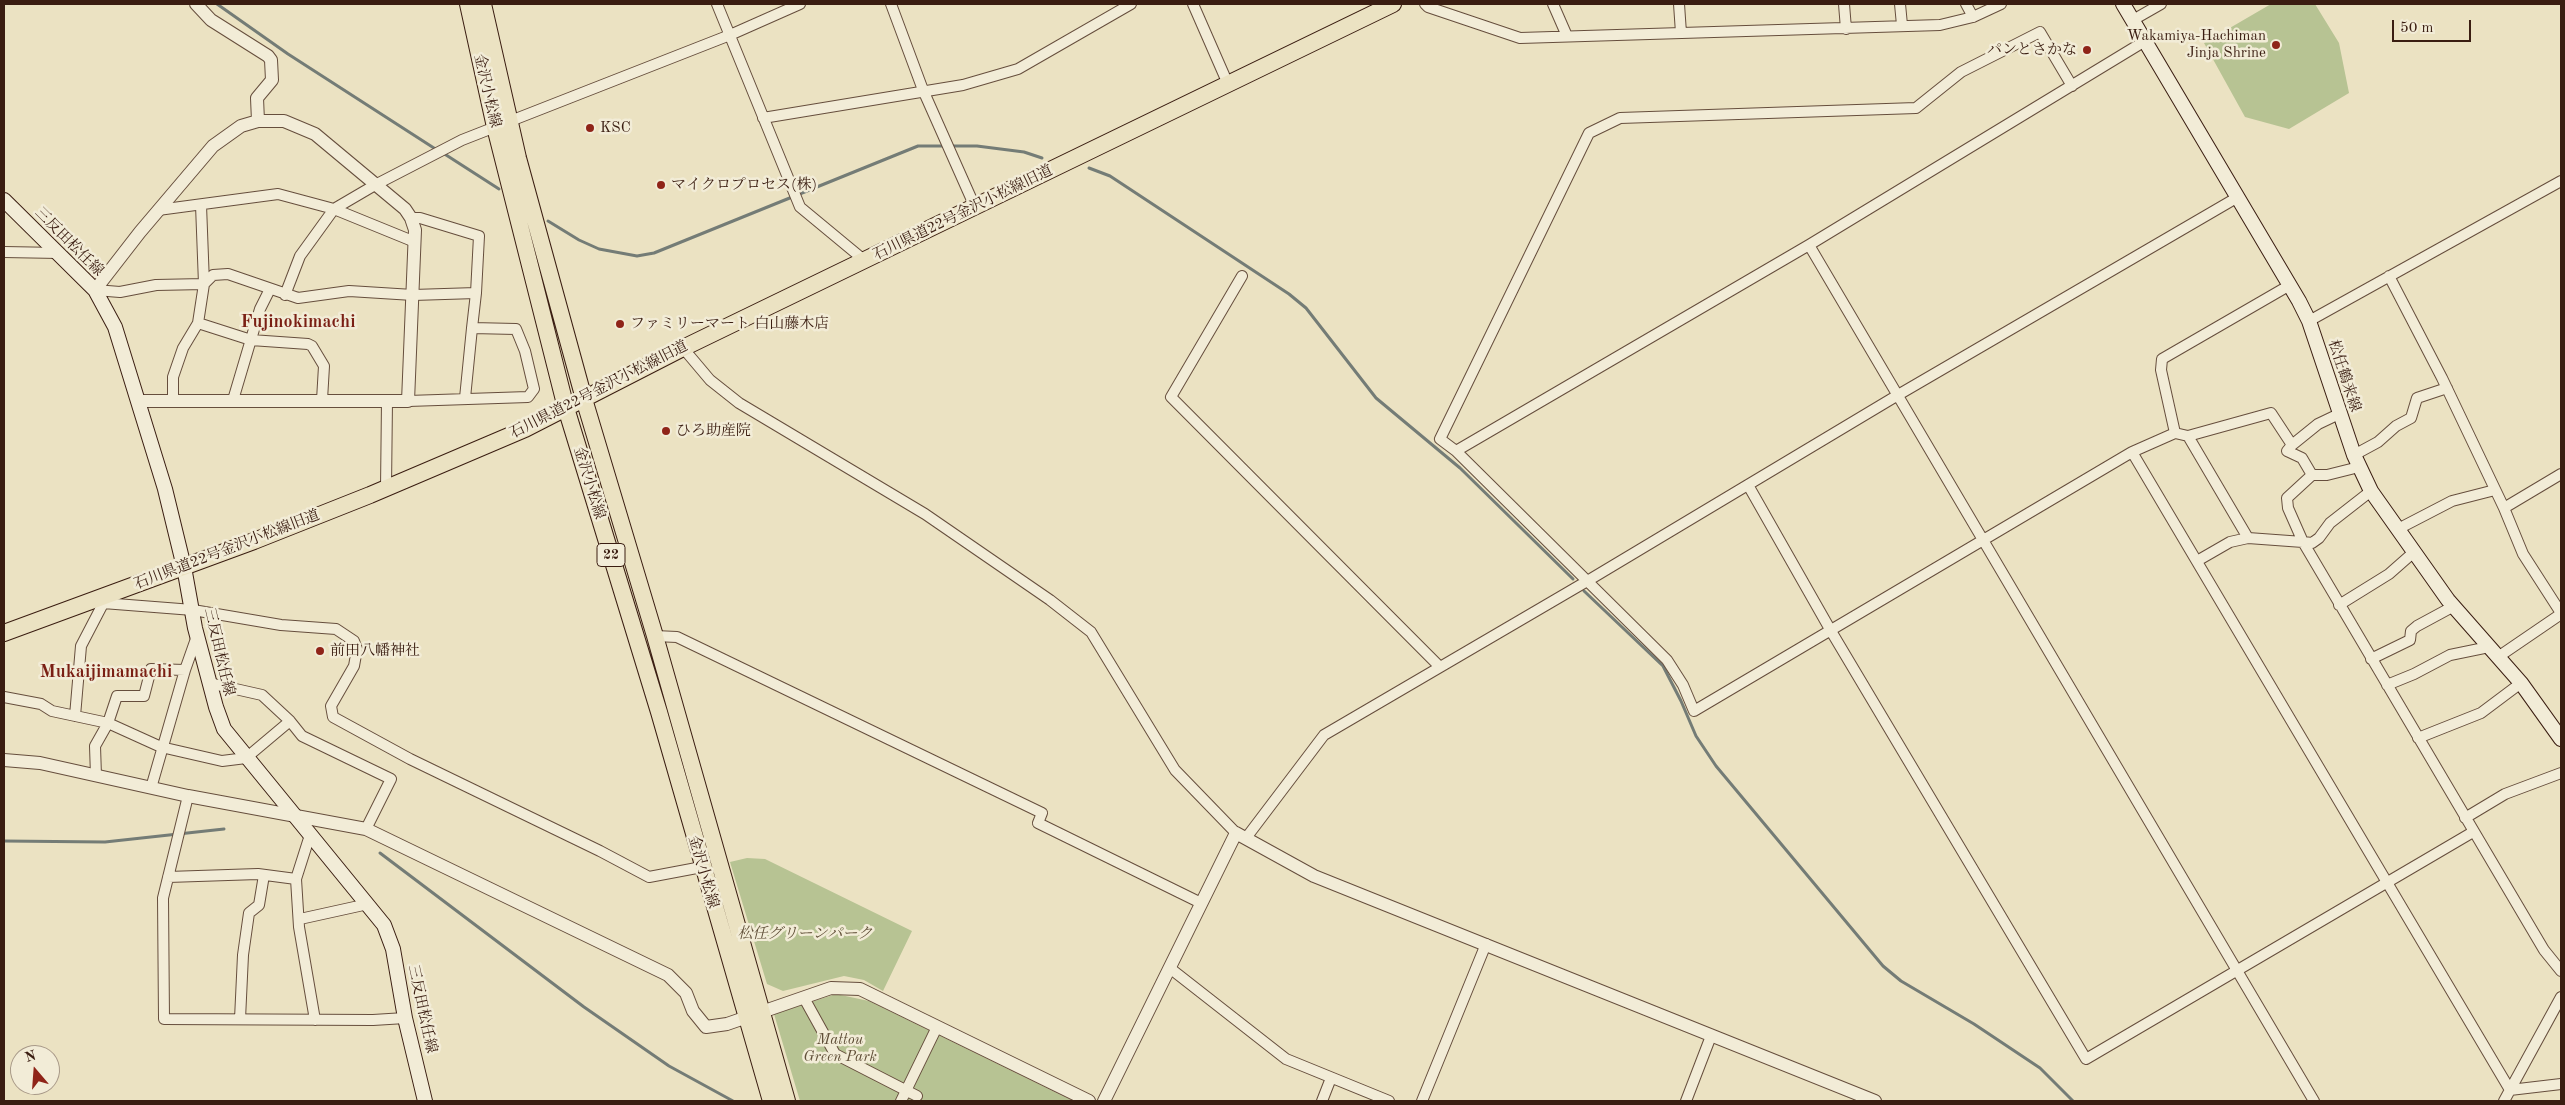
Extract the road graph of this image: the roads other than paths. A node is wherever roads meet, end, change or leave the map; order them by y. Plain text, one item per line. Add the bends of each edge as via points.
1 (196, 4) edge
2 (468, 4) edge
3 (483, 4) edge
4 (717, 4) edge
5 (800, 4) edge
6 (891, 4) edge
7 (1131, 4) edge
8 (1193, 4) edge
9 (1393, 4) edge
10 (1425, 4) edge
11 (1553, 4) edge
12 (1679, 4) edge
13 (1844, 4) edge
14 (1900, 4) edge
15 (1966, 4) edge
16 (2001, 4) edge
17 (2123, 4) edge
18 (2161, 4) edge
19 (1973, 17) junction
20 (2133, 20) junction
21 (1902, 25) junction
22 (1846, 29) junction
23 (1681, 33) junction
24 (730, 35) junction
25 (1566, 36) junction
26 (2145, 41) junction
27 (1228, 84) junction
28 (2072, 86) junction
29 (923, 90) junction
30 (763, 118) junction
31 (258, 121) junction
32 (503, 125) junction
33 (2561, 181) edge
34 (375, 185) junction
35 (2238, 197) junction
36 (4, 200) edge
37 (201, 205) junction
38 (975, 207) junction
39 (334, 209) junction
40 (158, 210) junction
41 (411, 218) junction
42 (415, 242) junction
43 (1809, 245) junction
44 (4, 252) edge
45 (59, 254) junction
46 (864, 260) junction
47 (1242, 276) dead end
48 (2389, 276) junction
49 (204, 284) junction
50 (2290, 285) junction
51 (270, 289) junction
52 (95, 290) junction
53 (476, 293) junction
54 (285, 295) junction
55 (413, 295) junction
56 (2309, 321) junction
57 (198, 323) junction
58 (472, 328) junction
59 (251, 340) junction
60 (683, 348) junction
61 (2447, 388) junction
62 (1898, 394) junction
63 (464, 398) junction
64 (584, 399) junction
65 (173, 400) junction
66 (233, 400) junction
67 (322, 400) junction
68 (139, 401) junction
69 (387, 401) junction
70 (408, 401) junction
71 (566, 408) junction
72 (2339, 414) junction
73 (2175, 433) junction
74 (2188, 436) junction
75 (2292, 445) junction
76 (1456, 451) junction
77 (2132, 452) junction
78 (2356, 461) junction
79 (2561, 474) edge
80 (2312, 475) junction
81 (1748, 485) junction
82 (386, 488) junction
83 (2495, 490) junction
84 (2370, 491) junction
85 (2504, 508) junction
86 (2398, 529) junction
87 (2248, 538) junction
88 (1982, 541) junction
89 (2303, 542) junction
90 (2414, 552) junction
91 (2197, 561) junction
92 (184, 567) junction
93 (1589, 580) junction
94 (105, 599) junction
95 (2339, 605) junction
96 (2454, 606) junction
97 (193, 610) junction
98 (2561, 613) edge
99 (1831, 631) junction
100 (4, 633) edge
101 (197, 636) junction
102 (655, 636) junction
103 (2489, 647) junction
104 (2498, 657) junction
105 (2371, 659) junction
106 (1440, 667) junction
107 (185, 670) junction
108 (209, 683) junction
109 (2521, 683) junction
110 (2387, 685) junction
111 (4, 697) edge
112 (75, 716) junction
113 (290, 721) junction
114 (108, 723) junction
115 (2418, 738) junction
116 (2561, 739) edge
117 (161, 747) junction
118 (246, 758) junction
119 (4, 760) edge
120 (2561, 773) edge
121 (96, 776) junction
122 (151, 788) junction
123 (188, 796) junction
124 (292, 814) junction
125 (2465, 818) junction
126 (366, 829) junction
127 (2473, 832) junction
128 (310, 835) junction
129 (1241, 836) junction
130 (702, 867) junction
131 (264, 875) junction
132 (168, 877) junction
133 (296, 880) junction
134 (2387, 883) junction
135 (368, 904) junction
136 (1200, 904) junction
137 (300, 919) junction
138 (1486, 944) junction
139 (1171, 968) junction
140 (2238, 971) junction
141 (2561, 971) edge
142 (2561, 997) edge
143 (804, 998) junction
144 (763, 1012) junction
145 (747, 1017) junction
146 (405, 1018) junction
147 (240, 1019) junction
148 (315, 1020) junction
149 (937, 1027) junction
150 (1711, 1036) junction
151 (1331, 1078) junction
152 (2561, 1084) edge
153 (2510, 1090) junction
154 (906, 1091) junction
155 (918, 1096) dead end
156 (1085, 1100) edge
157 (425, 1101) edge
158 (771, 1101) edge
159 (787, 1101) edge
160 (901, 1101) edge
161 (1104, 1101) edge
162 (1322, 1101) edge
163 (1389, 1101) edge
164 (1422, 1101) edge
165 (1686, 1101) edge
166 (1875, 1101) edge
167 (2314, 1101) edge
168 (2504, 1101) edge

1 - 31 street via 211,20 271,60 272,80 257,98
2 - 32 main road, 金沢小松線 / 22
3 - 32 main road, 金沢小松線 / 22
4 - 24 street
5 - 24 street
6 - 29 street
7 - 29 street via 1018,70
8 - 27 street
9 - 27 main road, 石川県道22号金沢小松線旧道
10 - 25 street via 1520,38
11 - 25 street
12 - 23 street
13 - 22 street
14 - 21 street
15 - 19 street
16 - 19 street
17 - 20 main road, 松任鶴来線
18 - 20 street
19 - 21 street via 1940,25
20 - 26 main road, 松任鶴来線
21 - 22 street
22 - 23 street
23 - 25 street
24 - 30 street
24 - 32 street
26 - 28 street
26 - 35 main road, 松任鶴来線
27 - 38 main road, 石川県道22号金沢小松線旧道
28 - 43 street
28 - 76 street via 2040,32 1961,72 1916,108 1620,118 1589,133 1440,439
29 - 30 street
29 - 38 street
30 - 46 street via 800,207
31 - 34 street via 284,121 315,134
31 - 40 street via 241,126 213,146
32 - 34 street via 453,144
32 - 64 main road, 金沢小松線 / 22
32 - 71 main road, 金沢小松線 / 22
33 - 48 street
34 - 39 street
34 - 41 street via 406,209
35 - 50 main road, 松任鶴来線
35 - 62 street
36 - 45 main road, 三反田松任線
37 - 39 street via 278,194
37 - 40 street
37 - 49 street
38 - 46 main road, 石川県道22号金沢小松線旧道
39 - 42 street
39 - 54 street via 300,256
40 - 52 street
41 - 42 street
41 - 53 street via 478,236
42 - 55 street
43 - 62 street
43 - 76 street
44 - 45 street
45 - 52 main road, 三反田松任線
46 - 60 main road, 石川県道22号金沢小松線旧道
47 - 106 street via 1171,397
48 - 56 street
48 - 61 street
49 - 51 street via 213,275 228,274
49 - 52 street via 156,284 120,292
49 - 57 street
50 - 56 main road, 松任鶴来線
50 - 73 street via 2162,359 2161,370
51 - 54 street
51 - 59 street
52 - 68 main road, 三反田松任線 via 115,327
53 - 55 street
53 - 58 street
54 - 55 street via 298,298 349,291
55 - 70 street
56 - 72 main road, 松任鶴来線
57 - 59 street
57 - 65 street via 183,348 173,377
58 - 63 street
58 - 63 street via 516,329 534,389 528,397
59 - 66 street
59 - 67 street via 312,346 324,366
60 - 64 main road, 石川県道22号金沢小松線旧道
60 - 129 street via 710,380 739,402 925,514 1091,632 1175,770
61 - 78 street via 2417,398 2411,418 2396,426
61 - 83 street
62 - 81 street
62 - 88 street
63 - 70 street
64 - 71 main road, 石川県道22号金沢小松線旧道
64 - 102 main road, 金沢小松線 / 22
65 - 66 street
65 - 68 street
66 - 67 street
67 - 69 street
68 - 92 main road, 三反田松任線 via 166,489
69 - 70 street
69 - 82 street
71 - 82 main road, 石川県道22号金沢小松線旧道
71 - 130 main road, 金沢小松線 / 22
72 - 75 street via 2318,424
72 - 78 main road, 松任鶴来線
73 - 74 street
73 - 77 street
74 - 75 street via 2271,413
74 - 87 street
75 - 80 street via 2287,451 2302,458
76 - 93 street
77 - 88 street
77 - 91 street
78 - 80 street via 2327,475
78 - 84 main road, 松任鶴来線
79 - 85 street
80 - 89 street via 2287,498
81 - 93 street
81 - 99 street
82 - 92 main road, 石川県道22号金沢小松線旧道
83 - 85 street
83 - 86 street via 2452,501
84 - 86 main road, 松任鶴来線
84 - 89 street via 2330,523 2320,538 2312,543
85 - 98 street via 2523,554
86 - 90 main road, 松任鶴来線
87 - 89 street
87 - 91 street via 2230,542
88 - 99 street
88 - 140 street
89 - 95 street
90 - 95 street via 2389,574
90 - 96 main road, 松任鶴来線
91 - 134 street
92 - 94 main road, 石川県道22号金沢小松線旧道
92 - 97 main road, 三反田松任線
93 - 99 street via 1667,660 1694,711
93 - 106 street
94 - 97 street
94 - 100 main road, 石川県道22号金沢小松線旧道
94 - 112 street via 82,646
95 - 105 street
96 - 103 main road, 松任鶴来線
96 - 105 street via 2417,626 2411,631 2410,640
97 - 101 main road, 三反田松任線
97 - 130 street via 281,625 336,629 354,641 357,649 354,666 330,706 332,717 649,878
98 - 104 street
99 - 140 street via 2086,1059
101 - 107 street
101 - 108 main road, 三反田松任線
102 - 136 street via 677,637 1033,809 1042,814 1038,823
102 - 144 main road, 金沢小松線 / 22
103 - 104 main road, 松任鶴来線
103 - 110 street via 2450,655
104 - 109 main road, 松任鶴来線
105 - 110 street
106 - 129 street via 1324,735
107 - 114 street via 151,669 144,696 117,696
107 - 117 street
108 - 113 street via 262,695
108 - 118 main road, 三反田松任線 via 224,729
109 - 115 street via 2481,713
109 - 116 main road, 松任鶴来線
110 - 115 street
111 - 112 street via 41,704 52,711
112 - 114 street
113 - 118 street
113 - 126 street via 302,736 391,779
114 - 117 street
114 - 121 street via 95,746
115 - 125 street
117 - 118 street via 222,761
117 - 122 street
118 - 124 main road, 三反田松任線
119 - 121 street via 40,763
120 - 125 street via 2506,794
121 - 122 street
122 - 123 street
123 - 124 street
123 - 132 street
124 - 126 street
124 - 128 main road, 三反田松任線
125 - 127 street
126 - 145 street via 668,975 686,993 693,1011 706,1027
127 - 134 street
127 - 141 street via 2544,950
128 - 133 street
128 - 135 main road, 三反田松任線
129 - 136 street
129 - 138 street via 1314,876
130 - 145 main road, 金沢小松線 / 22
131 - 132 street
131 - 133 street
131 - 147 street via 259,905 249,913 243,954
132 - 147 street via 164,898 164,1019
133 - 137 street
134 - 140 street
134 - 153 street
135 - 137 street
135 - 146 main road, 三反田松任線 via 384,924 393,949
136 - 139 street
137 - 148 street
138 - 150 street
138 - 164 street
139 - 151 street via 1286,1058
139 - 161 street
140 - 167 street
142 - 153 street
143 - 144 street
143 - 149 street via 831,988 860,989
143 - 154 street via 835,1054
144 - 145 street
144 - 159 main road, 金沢小松線 / 22
145 - 158 main road, 金沢小松線 / 22
146 - 148 street
146 - 157 main road, 三反田松任線
147 - 148 street
149 - 154 street
149 - 156 street
150 - 165 street
150 - 166 street
151 - 162 street
151 - 163 street
152 - 153 street
153 - 168 street
154 - 155 street
154 - 160 street

